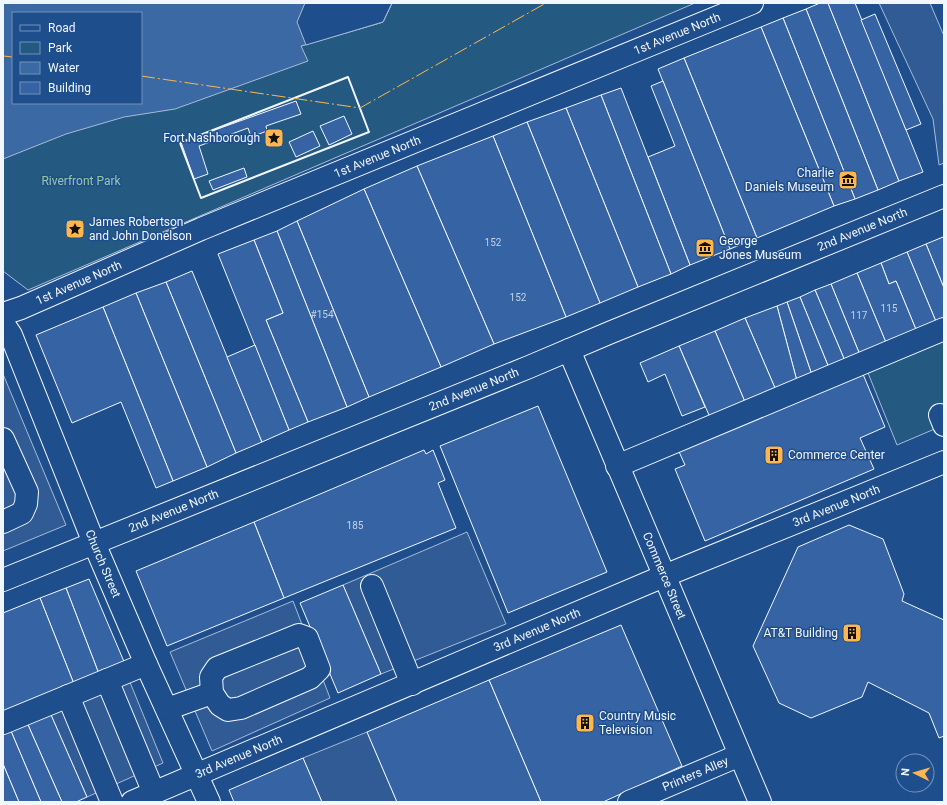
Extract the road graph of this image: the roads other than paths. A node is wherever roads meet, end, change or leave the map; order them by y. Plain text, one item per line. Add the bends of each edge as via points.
1 (752, 3) edge
2 (944, 196) edge
3 (3, 314) edge
4 (3, 323) edge
5 (944, 329) edge
6 (569, 350) junction
7 (3, 439) edge
8 (944, 462) edge
9 (617, 466) junction
10 (3, 522) edge
11 (94, 543) junction
12 (664, 576) junction
13 (3, 580) edge
14 (372, 586) dead end
15 (146, 664) junction
16 (107, 680) junction
17 (412, 684) junction
18 (212, 693) junction
19 (68, 696) junction
20 (167, 709) junction
21 (3, 723) edge
22 (740, 755) junction
23 (197, 776) junction
24 (154, 793) junction
25 (112, 802) edge
26 (132, 802) edge
27 (209, 802) edge
28 (630, 802) edge
29 (760, 802) edge

1 - 3 street, 1st Avenue North via 209,226
2 - 6 street, 2nd Avenue North
4 - 11 street, Church Street via 11,335
5 - 9 street
6 - 9 street, Commerce Street
6 - 11 street, 2nd Avenue North
7 - 10 street via 27,492 22,513
8 - 12 street, 3rd Avenue North
9 - 12 street, Commerce Street
11 - 13 street, 2nd Avenue North
11 - 15 street, Church Street
12 - 17 street, 3rd Avenue North
12 - 22 street, Commerce Street
14 - 17 street
15 - 16 street
15 - 20 street, Church Street
16 - 19 street
16 - 24 street
17 - 23 street, 3rd Avenue North
18 - 18 street via 220,705 228,710 241,708 310,678 319,669 307,638 299,635 217,668 211,677
18 - 20 street
19 - 21 street
19 - 25 street
20 - 23 street, Church Street
22 - 28 street, Printers Alley
22 - 29 street, Commerce Street
23 - 24 street, 3rd Avenue North
23 - 27 street, Church Street
24 - 26 street, 3rd Avenue North

